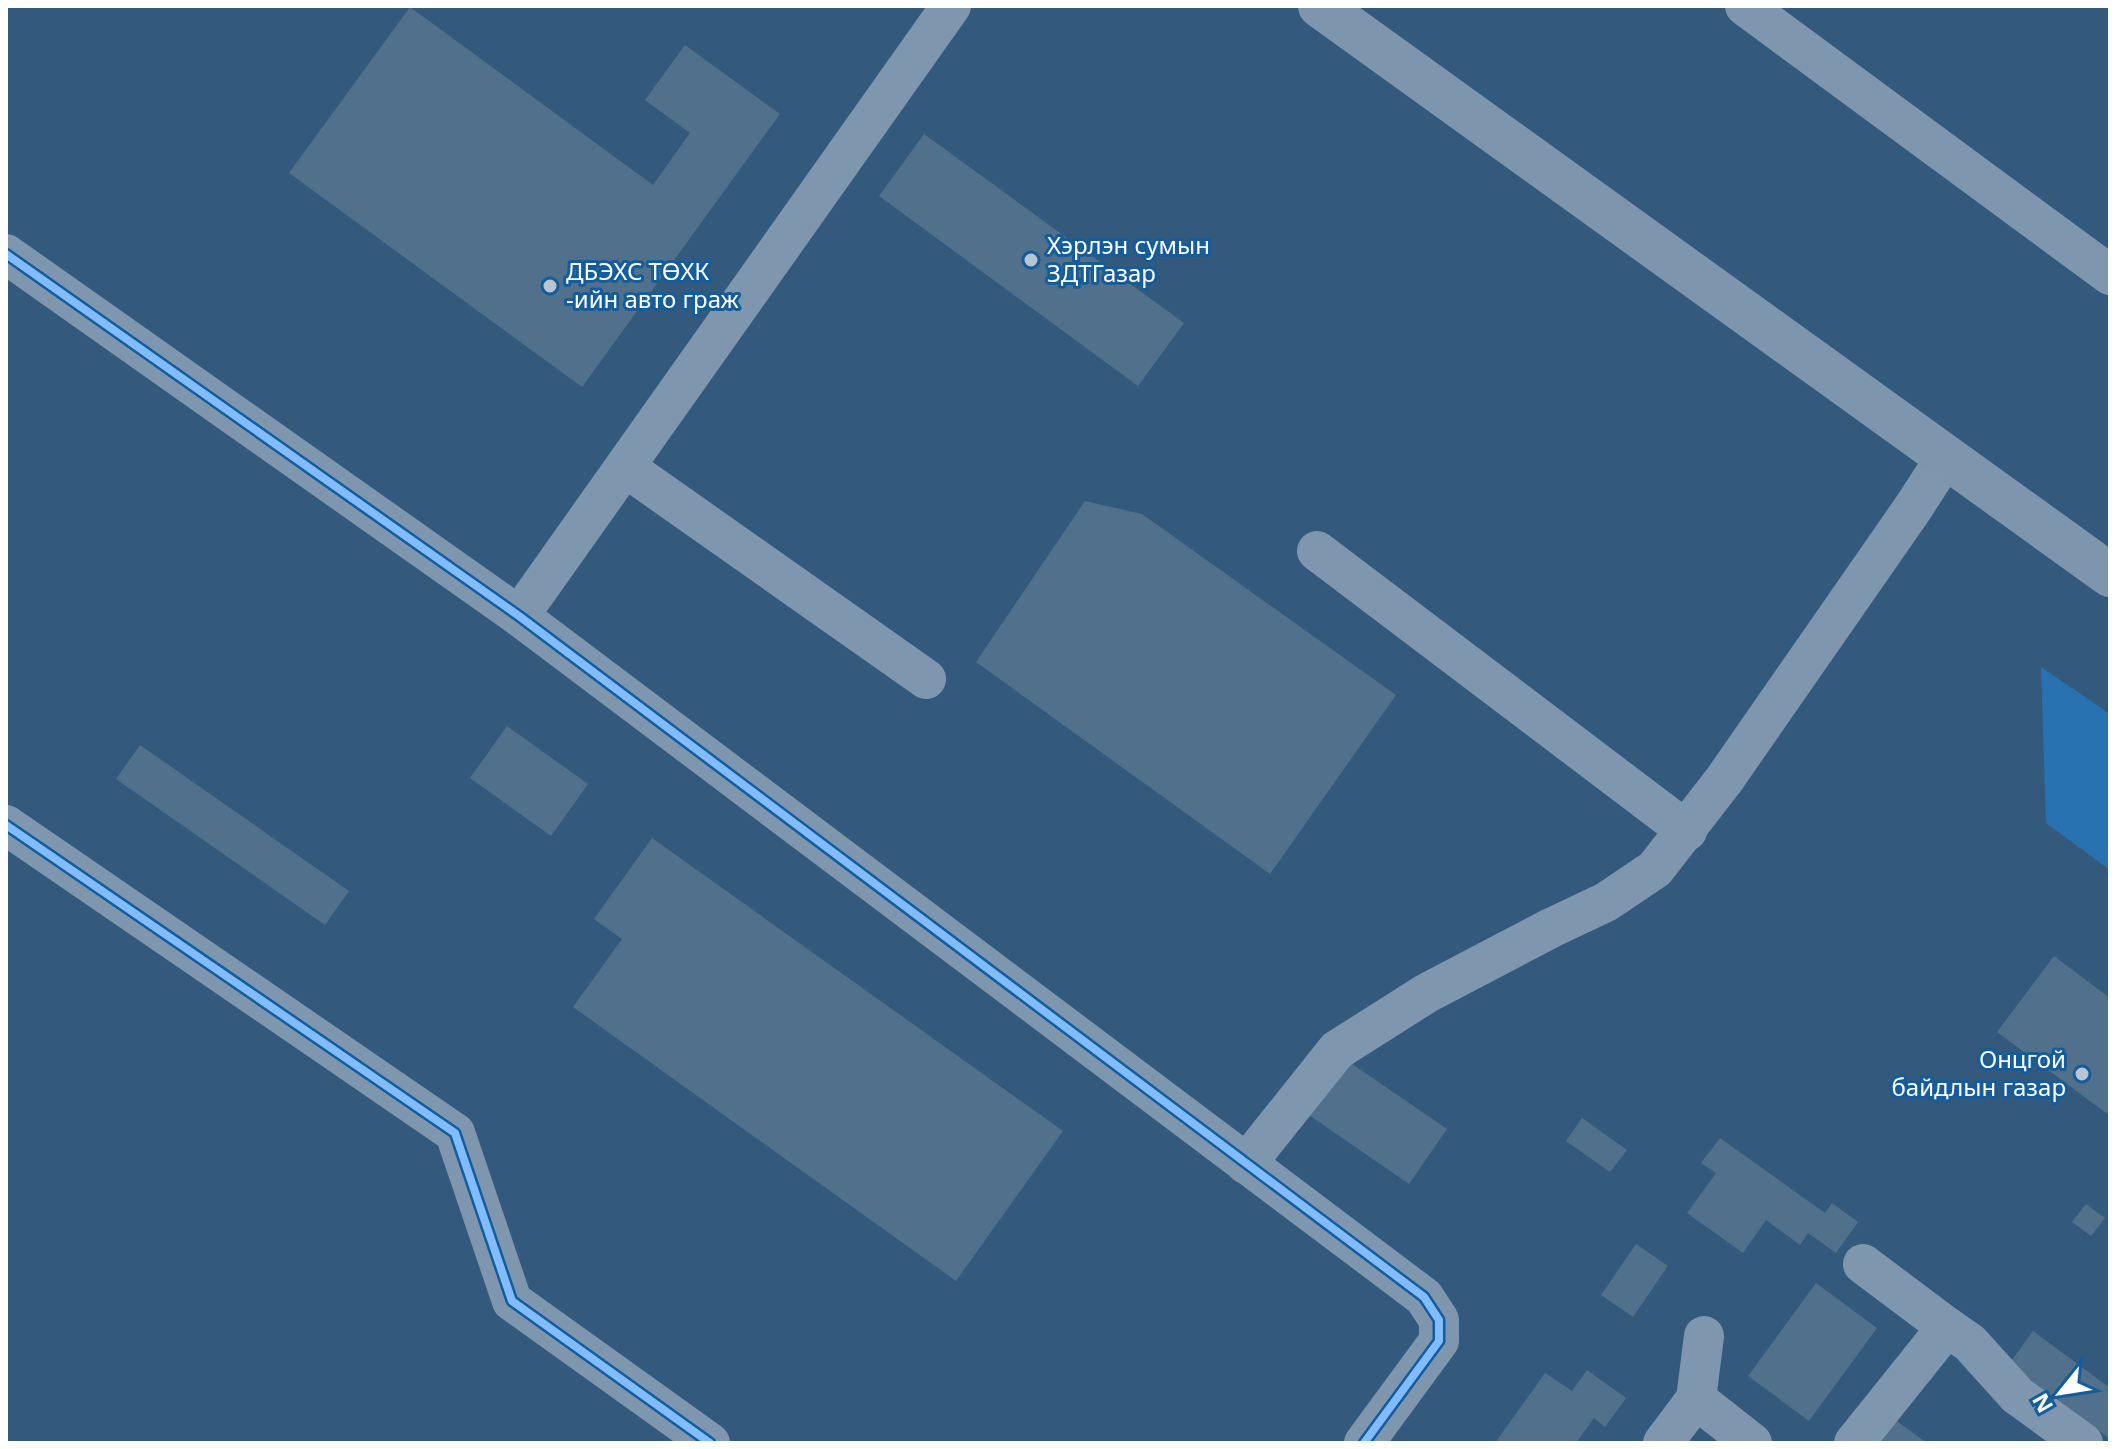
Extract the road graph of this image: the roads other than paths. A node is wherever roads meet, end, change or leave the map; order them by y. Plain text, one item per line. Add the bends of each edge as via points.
1 (951, 6) edge
2 (1320, 6) edge
3 (1745, 6) edge
4 (6, 254) edge
5 (2110, 275) edge
6 (1946, 457) junction
7 (625, 467) junction
8 (1317, 551) dead end
9 (2110, 575) edge
10 (519, 616) junction
11 (926, 679) dead end
12 (6, 825) edge
13 (1687, 831) junction
14 (1246, 1164) junction
15 (1863, 1264) dead end
16 (1947, 1327) junction
17 (1704, 1336) dead end
18 (1696, 1399) junction
19 (710, 1443) edge
20 (1364, 1443) edge
21 (1663, 1443) edge
22 (1752, 1443) edge
23 (1854, 1443) edge
24 (2083, 1443) edge

1 - 7 street
2 - 6 highway
3 - 5 street
4 - 10 street
6 - 9 highway
6 - 13 street
7 - 10 street
7 - 11 street
8 - 13 street
10 - 14 street
12 - 19 street via 455,1133 512,1301
13 - 14 street via 1655,869 1606,902 1427,993 1337,1050
14 - 20 street via 1424,1297 1439,1320 1439,1341
15 - 16 street
16 - 23 street
16 - 24 street via 1970,1343 2017,1395
17 - 18 street
18 - 21 street
18 - 22 street

